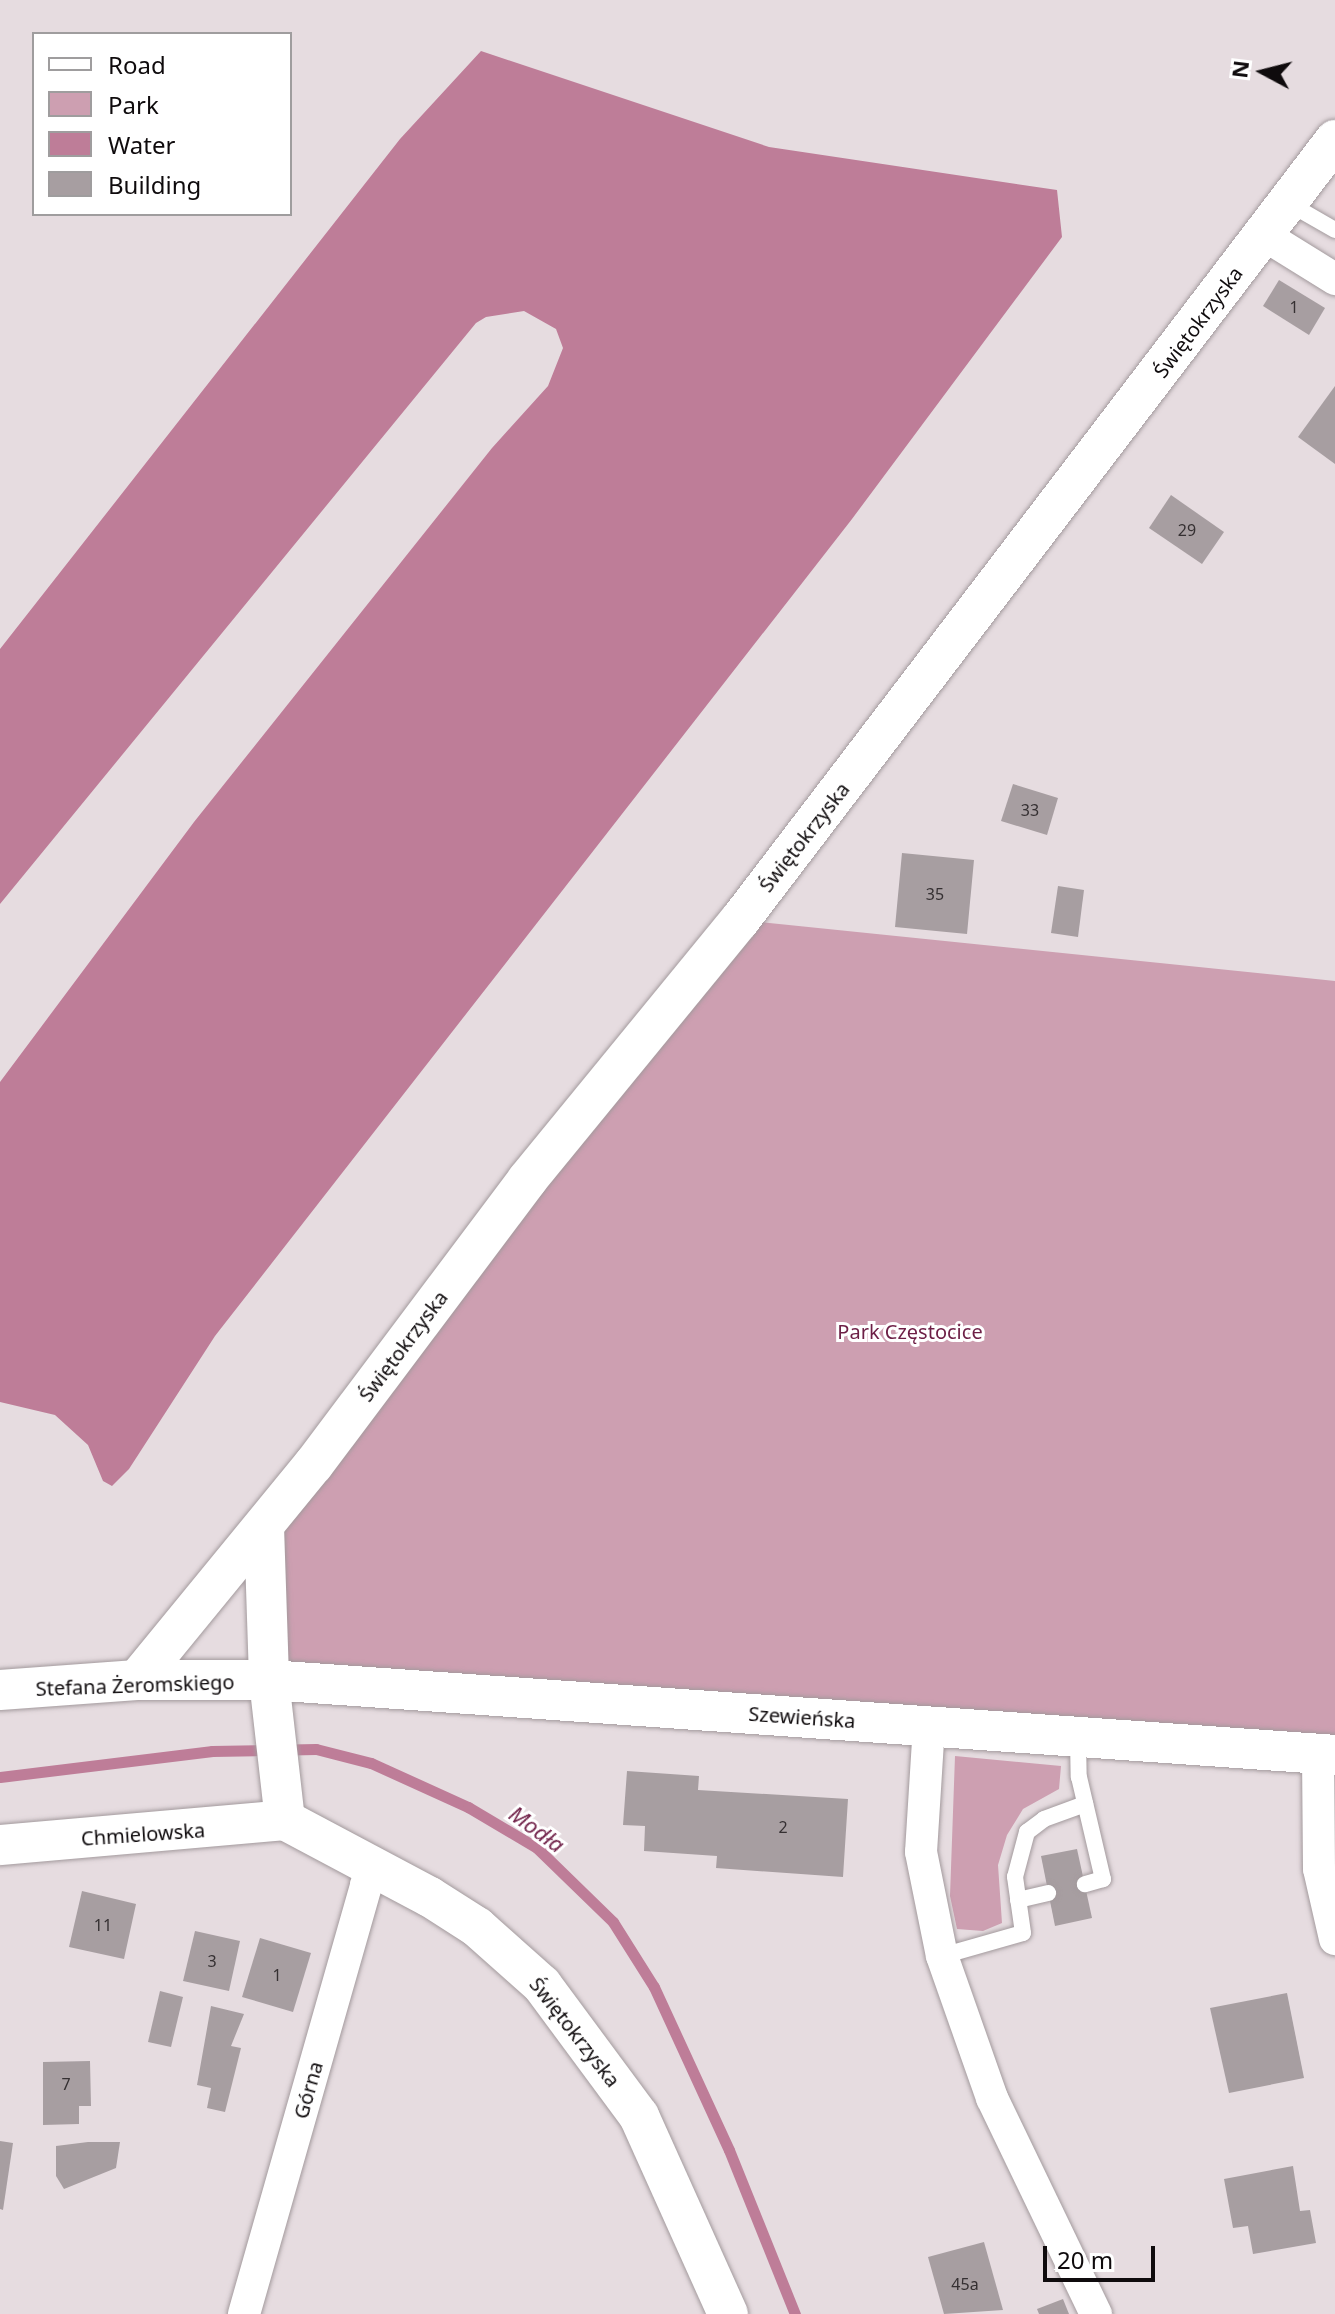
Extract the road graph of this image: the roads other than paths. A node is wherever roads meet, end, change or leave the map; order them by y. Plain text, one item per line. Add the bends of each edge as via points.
1 (1335, 140) edge
2 (1286, 202) junction
3 (1335, 230) edge
4 (1264, 235) junction
5 (1335, 279) edge
6 (264, 1527) junction
7 (137, 1680) junction
8 (0, 1690) edge
9 (272, 1700) junction
10 (929, 1725) junction
11 (1078, 1736) junction
12 (1326, 1755) edge
13 (1085, 1804) junction
14 (285, 1820) junction
15 (0, 1845) edge
16 (377, 1867) junction
17 (1085, 1884) dead end
18 (1048, 1893) dead end
19 (1018, 1900) junction
20 (1335, 1939) edge
21 (942, 1956) junction
22 (244, 2314) edge
23 (728, 2314) edge
24 (1096, 2314) edge

1 - 2 street, Świętokrzyska
2 - 3 lane
2 - 4 street, Świętokrzyska
4 - 5 street
4 - 6 street, Świętokrzyska via 740,920 527,1180
6 - 7 street, Świętokrzyska
6 - 9 street
7 - 8 street, Stefana Żeromskiego
7 - 9 street, Stefana Żeromskiego
9 - 10 street, Szewieńska
9 - 14 street
10 - 11 street, Szewieńska
10 - 21 street via 921,1852
11 - 12 street, Szewieńska
11 - 13 lane
12 - 20 street via 1319,1869
13 - 17 lane via 1103,1879
13 - 19 lane via 1044,1819 1027,1832 1015,1877
14 - 15 street, Chmielowska
14 - 16 street, Świętokrzyska
16 - 22 street, Górna via 366,1885
16 - 23 street, Świętokrzyska via 477,1927 552,1997 639,2116
18 - 19 lane
19 - 21 lane via 1023,1933
21 - 24 street via 992,2098

